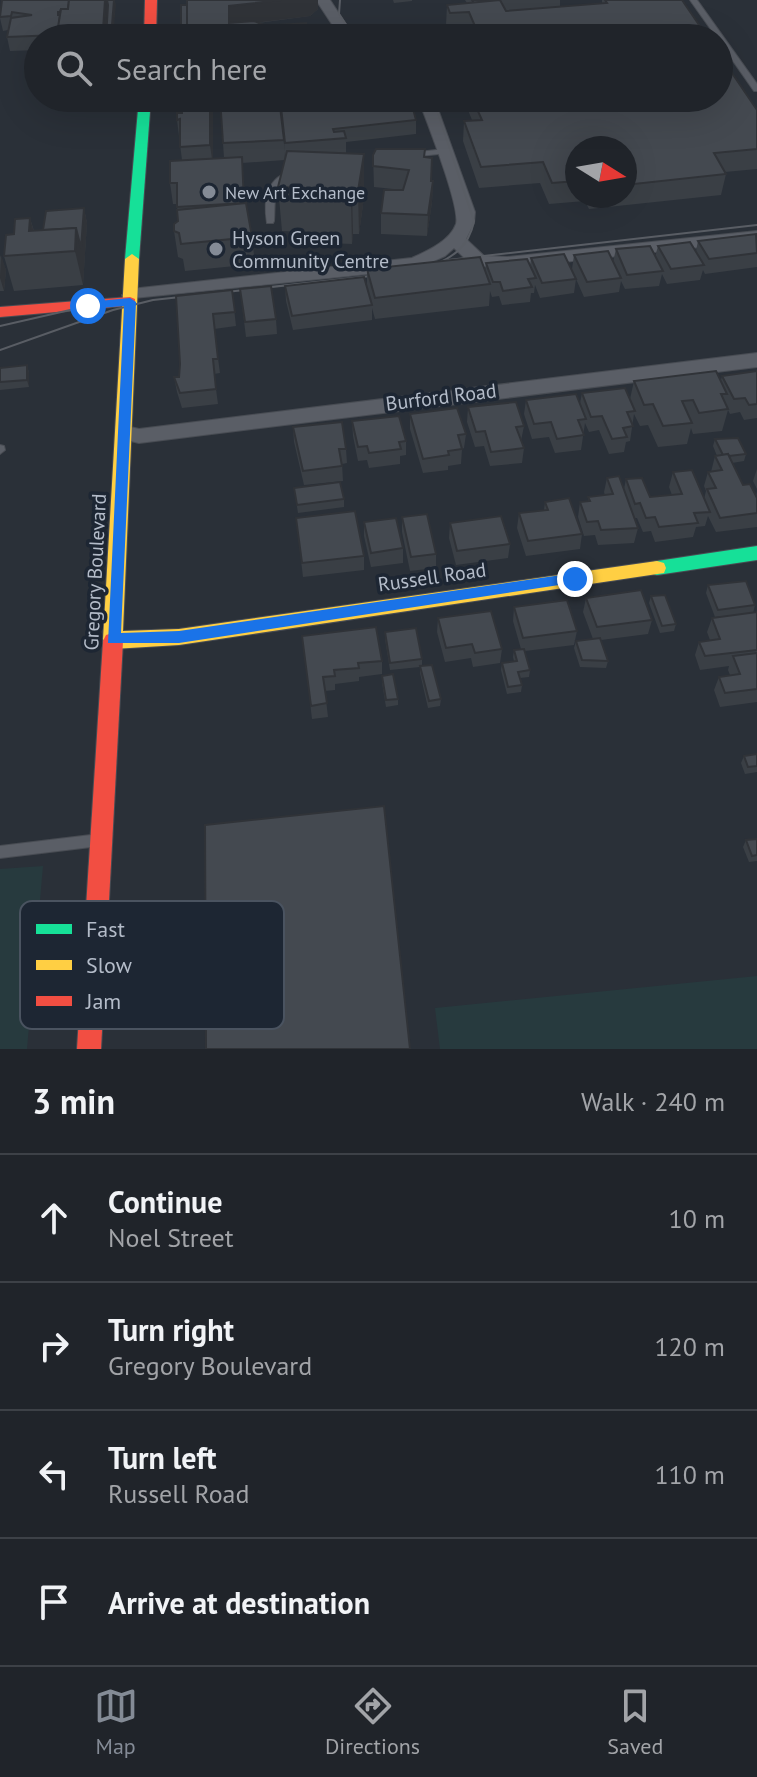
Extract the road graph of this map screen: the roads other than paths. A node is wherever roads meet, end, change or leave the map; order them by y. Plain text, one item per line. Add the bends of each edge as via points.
1 (151, 0) edge
2 (323, 0) edge
3 (693, 0) edge
4 (150, 24) edge
5 (339, 24) edge
6 (710, 24) edge
7 (733, 56) edge
8 (757, 89) edge
9 (144, 112) edge
10 (431, 112) edge
11 (445, 151) junction
12 (394, 157) edge
13 (305, 170) edge
14 (270, 221) dead end
15 (757, 236) edge
16 (457, 237) junction
17 (130, 299) junction
18 (0, 312) edge
19 (757, 360) edge
20 (126, 433) junction
21 (757, 553) edge
22 (113, 639) junction
23 (102, 840) junction
24 (0, 852) edge
25 (98, 901) edge
26 (90, 1029) edge
27 (89, 1049) edge

1 - 4 main road
2 - 5 street
3 - 6 lane
7 - 8 lane
9 - 17 main road, Gregory Boulevard
10 - 11 street
11 - 12 lane
11 - 16 street via 466,212
13 - 14 lane via 273,183
15 - 16 street via 495,264 483,264 465,253
16 - 17 street via 416,263
17 - 18 main road
17 - 20 main road, Gregory Boulevard
19 - 20 street, Burford Road via 139,436
20 - 22 main road, Gregory Boulevard
21 - 22 main road, Russell Road via 179,637
22 - 23 main road, Gregory Boulevard
23 - 24 lane
23 - 25 main road, Gregory Boulevard
26 - 27 main road, Gregory Boulevard

